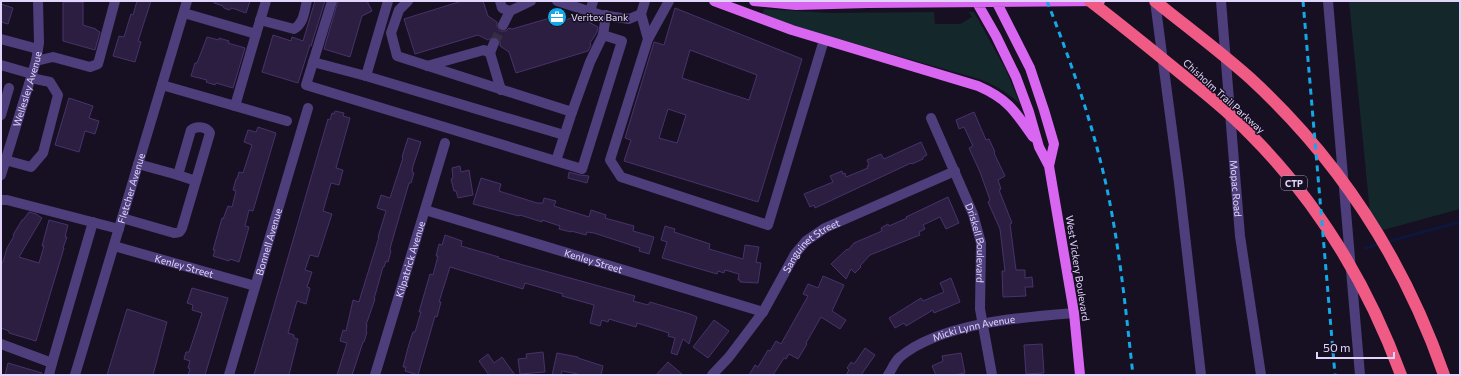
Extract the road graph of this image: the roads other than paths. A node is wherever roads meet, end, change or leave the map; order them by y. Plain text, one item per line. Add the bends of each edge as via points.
1 (38, 1) edge
2 (115, 1) edge
3 (187, 1) edge
4 (266, 1) edge
5 (307, 1) edge
6 (332, 1) edge
7 (388, 1) edge
8 (408, 1) edge
9 (500, 1) edge
10 (531, 1) edge
11 (557, 1) edge
12 (593, 1) edge
13 (645, 1) edge
14 (669, 1) edge
15 (714, 1) edge
16 (754, 1) edge
17 (976, 1) edge
18 (996, 1) edge
19 (1090, 1) edge
20 (1100, 1) edge
21 (1155, 1) edge
22 (1221, 1) edge
23 (1328, 1) edge
24 (510, 11) junction
25 (590, 12) junction
26 (184, 13) junction
27 (642, 14) junction
28 (606, 15) junction
29 (260, 20) junction
30 (503, 25) tunnel mouth
31 (256, 34) junction
32 (603, 35) junction
33 (1, 39) edge
34 (648, 39) junction
35 (824, 40) junction
36 (38, 49) junction
37 (36, 61) junction
38 (314, 62) junction
39 (1, 65) edge
40 (427, 66) junction
41 (31, 76) junction
42 (366, 76) junction
43 (162, 85) junction
44 (9, 88) dead end
45 (501, 90) junction
46 (235, 106) junction
47 (308, 108) dead end
48 (572, 112) junction
49 (1, 115) edge
50 (931, 118) dead end
51 (287, 121) dead end
52 (564, 135) junction
53 (445, 143) dead end
54 (1039, 147) junction
55 (6, 160) junction
56 (556, 161) junction
57 (138, 164) junction
58 (1049, 166) junction
59 (954, 171) junction
60 (1, 175) edge
61 (178, 176) junction
62 (196, 181) junction
63 (1, 200) edge
64 (425, 210) junction
65 (122, 218) junction
66 (92, 222) junction
67 (119, 228) junction
68 (114, 246) junction
69 (255, 286) junction
70 (763, 312) junction
71 (1074, 313) junction
72 (983, 324) junction
73 (1, 344) edge
74 (52, 363) junction
75 (49, 375) edge
76 (75, 375) edge
77 (229, 375) edge
78 (376, 375) edge
79 (712, 375) edge
80 (888, 375) edge
81 (992, 375) edge
82 (1080, 375) edge
83 (1201, 375) edge
84 (1261, 375) edge
85 (1360, 375) edge
86 (1401, 375) edge
87 (1444, 375) edge

1 - 36 street, Wellesley Avenue
2 - 37 street via 98,64 90,67 53,57
3 - 26 street, Fletcher Avenue
4 - 29 street
5 - 29 street via 301,23 294,29
6 - 38 street
7 - 42 street
8 - 40 street via 399,10 390,33 397,56
9 - 24 street via 502,8
10 - 24 street
11 - 25 street
12 - 25 street
13 - 27 street
14 - 34 street
15 - 35 main road
16 - 20 main road via 796,5
17 - 54 main road, West Vickery Boulevard via 1016,77
18 - 58 main road, West Vickery Boulevard via 1030,68 1044,110 1054,144
19 - 86 highway, Chisholm Trail Parkway / CTP via 1168,62 1248,131 1287,176 1326,227 1352,268 1378,318
21 - 83 street
21 - 87 highway via 1267,94 1309,138 1342,179 1358,200 1401,272 1430,335
22 - 84 street, Mopac Road via 1240,236
23 - 85 street
24 - 30 street
25 - 28 street
26 - 31 street
26 - 43 street, Fletcher Avenue
27 - 28 street via 629,19
27 - 34 street
28 - 32 street
29 - 31 street
31 - 46 street
32 - 48 street
32 - 56 street via 622,41 582,169
33 - 36 street
34 - 35 street via 610,160 621,177 768,225
35 - 54 main road via 994,93 1020,118
36 - 37 street, Wellesley Avenue
37 - 41 street, Wellesley Avenue
38 - 42 street
38 - 56 street via 306,85
39 - 41 street
40 - 45 street
40 - 45 street via 492,48
41 - 55 street, Wellesley Avenue
41 - 55 street via 50,82 58,95 43,153 31,167
42 - 52 street
43 - 46 street
43 - 57 street, Fletcher Avenue
44 - 49 street
45 - 48 street
46 - 51 street
47 - 69 street, Bonnell Avenue
48 - 52 street
50 - 59 street, Driskell Boulevard
52 - 56 street
53 - 64 street, Kilpatrick Avenue
54 - 58 main road, West Vickery Boulevard
55 - 60 street, Wellesley Avenue
57 - 61 street
57 - 65 street, Fletcher Avenue
58 - 71 main road, West Vickery Boulevard
59 - 70 street, Sanguinet Street via 825,228 806,241 795,254
59 - 72 street, Driskell Boulevard via 981,243 980,309
61 - 62 street
61 - 62 street via 192,130 194,127 206,129 210,133
62 - 65 street via 182,228 178,233
63 - 66 street
64 - 70 street, Kenley Street
64 - 78 street, Kilpatrick Avenue
65 - 67 street, Fletcher Avenue
66 - 67 street
66 - 74 street
67 - 68 street, Fletcher Avenue
68 - 69 street, Kenley Street
68 - 76 street, Fletcher Avenue
69 - 77 street, Bonnell Avenue
70 - 79 street, Sanguinet Street
71 - 72 street, Micki Lynn Avenue via 1006,319
71 - 82 main road, West Vickery Boulevard
72 - 80 street, Micki Lynn Avenue via 931,338 915,346 898,358
72 - 81 street, Driskell Boulevard
73 - 74 street
74 - 75 street

